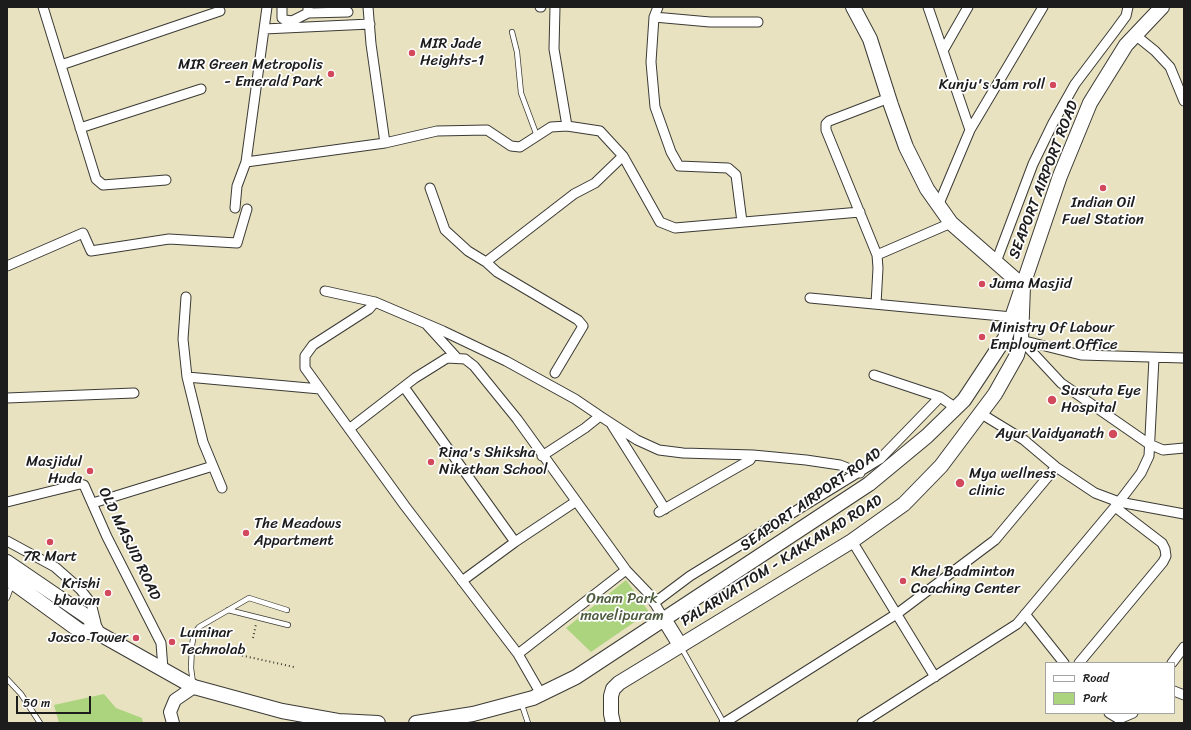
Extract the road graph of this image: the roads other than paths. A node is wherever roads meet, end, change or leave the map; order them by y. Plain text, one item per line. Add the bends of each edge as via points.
1 (43, 7) edge
2 (267, 7) edge
3 (282, 7) edge
4 (368, 7) edge
5 (555, 7) edge
6 (658, 7) edge
7 (853, 7) edge
8 (928, 7) edge
9 (968, 7) edge
10 (1043, 7) edge
11 (1128, 7) edge
12 (1162, 7) edge
13 (308, 10) edge
14 (220, 11) dead end
15 (348, 12) dead end
16 (654, 17) junction
17 (758, 22) dead end
18 (370, 24) junction
19 (264, 29) junction
20 (512, 32) dead end
21 (1134, 34) junction
22 (944, 49) junction
23 (61, 65) junction
24 (200, 89) dead end
25 (889, 98) junction
26 (1184, 101) edge
27 (567, 126) junction
28 (80, 128) junction
29 (970, 130) junction
30 (537, 136) junction
31 (385, 143) junction
32 (623, 156) junction
33 (246, 162) junction
34 (166, 180) dead end
35 (430, 188) dead end
36 (938, 206) junction
37 (235, 208) dead end
38 (247, 209) dead end
39 (860, 212) junction
40 (742, 222) junction
41 (951, 223) junction
42 (877, 254) junction
43 (486, 262) junction
44 (996, 262) junction
45 (7, 266) edge
46 (1023, 286) junction
47 (325, 291) dead end
48 (186, 297) dead end
49 (810, 298) dead end
50 (375, 302) junction
51 (876, 304) junction
52 (1012, 317) junction
53 (426, 324) junction
54 (1021, 340) junction
55 (457, 358) junction
56 (1154, 358) junction
57 (1184, 358) edge
58 (555, 373) dead end
59 (874, 375) dead end
60 (188, 377) junction
61 (404, 387) junction
62 (320, 389) junction
63 (134, 393) dead end
64 (940, 397) junction
65 (7, 398) edge
66 (956, 408) junction
67 (980, 413) junction
68 (600, 416) junction
69 (610, 422) junction
70 (349, 429) junction
71 (1149, 444) junction
72 (1184, 448) edge
73 (754, 455) junction
74 (542, 456) junction
75 (213, 466) junction
76 (1056, 467) junction
77 (860, 473) junction
78 (222, 488) dead end
79 (7, 502) edge
80 (575, 502) junction
81 (93, 503) junction
82 (1117, 504) junction
83 (1184, 514) edge
84 (7, 541) edge
85 (852, 541) junction
86 (515, 542) junction
87 (7, 562) edge
88 (626, 570) junction
89 (10, 580) edge
90 (462, 581) junction
91 (7, 598) edge
92 (654, 603) junction
93 (228, 610) junction
94 (287, 610) dead end
95 (898, 613) junction
96 (1025, 614) junction
97 (664, 619) junction
98 (288, 625) dead end
99 (98, 633) junction
100 (680, 645) junction
101 (1184, 647) edge
102 (518, 654) junction
103 (1063, 662) edge
104 (1080, 662) edge
105 (1173, 662) edge
106 (163, 669) junction
107 (935, 677) junction
108 (7, 678) edge
109 (194, 687) junction
110 (541, 694) junction
111 (520, 701) junction
112 (1111, 714) edge
113 (1132, 714) edge
114 (40, 723) edge
115 (173, 723) edge
116 (378, 723) edge
117 (416, 723) edge
118 (528, 723) edge
119 (613, 723) edge
120 (724, 723) edge
121 (862, 723) edge
122 (1122, 723) edge

1 - 23 street
2 - 19 street
3 - 13 street via 282,18 292,21
4 - 18 street
5 - 27 street via 554,49
6 - 16 street
7 - 25 main road via 870,39
8 - 22 street
9 - 22 street
10 - 29 street
11 - 44 street via 1126,16 1075,84 1053,123 1033,164
12 - 21 main road, SEAPORT AIRPORT ROAD
13 - 15 street
14 - 23 street
16 - 17 street via 691,21
16 - 40 street via 651,62 655,107 671,152 679,166 728,168 736,175
18 - 19 street
18 - 31 street
19 - 33 street
20 - 30 lane via 517,52 521,93
21 - 26 street via 1170,67
21 - 46 main road, SEAPORT AIRPORT ROAD via 1090,103 1076,135
22 - 29 street
23 - 28 street
24 - 28 street
25 - 36 main road via 906,147
25 - 39 street via 826,124 826,130
27 - 30 street via 551,127
27 - 32 street via 600,131
28 - 34 street via 96,179 103,185
29 - 36 street
30 - 31 street via 520,147 511,146 487,130 437,131
31 - 33 street
32 - 40 street via 660,222 675,228
32 - 43 street via 595,183 574,194
33 - 37 street via 237,186
35 - 43 street via 445,230 468,251
36 - 41 main road
38 - 45 street via 237,242 169,239 91,251 84,233
39 - 40 street
39 - 42 street
41 - 42 street
41 - 44 main road
42 - 51 street
43 - 58 street via 497,272 578,320 583,326
44 - 46 main road
46 - 52 main road, SEAPORT AIRPORT ROAD
46 - 54 main road, PALARIVATTOM - KAKKANAD ROAD
47 - 50 street
48 - 60 street via 183,339
49 - 51 street
50 - 53 street
50 - 62 street via 370,309 313,345 305,356 305,368
51 - 52 street
52 - 66 main road, SEAPORT AIRPORT ROAD via 1005,338
53 - 55 street
53 - 68 street via 506,361 575,399
54 - 56 street via 1081,355
54 - 67 main road, PALARIVATTOM - KAKKANAD ROAD via 1017,355 995,394
54 - 71 street via 1061,383
55 - 61 street via 447,358
55 - 74 street via 465,359 474,366 517,419
56 - 57 street
56 - 71 street
59 - 64 street
60 - 62 street
60 - 75 street via 203,442
61 - 70 street
61 - 86 street
62 - 70 street
63 - 65 street
64 - 66 street
64 - 77 street via 880,459
66 - 97 main road, SEAPORT AIRPORT ROAD via 927,436 869,484
67 - 76 street via 1024,440
67 - 85 main road, PALARIVATTOM - KAKKANAD ROAD via 941,466 904,504
68 - 69 street
68 - 74 street
69 - 73 street via 637,440 659,450
69 - 73 street via 662,511 750,460
70 - 90 street
71 - 72 street via 1163,450
71 - 82 street via 1149,456 1145,466
73 - 77 street via 840,465
74 - 80 street
75 - 78 street
75 - 81 street
76 - 82 street via 1095,493
76 - 95 street via 995,540
77 - 92 street via 690,576
79 - 81 street, OLD MASJID ROAD via 80,484 84,485
80 - 86 street
80 - 88 street via 583,509
81 - 106 street, OLD MASJID ROAD via 107,537 161,643
82 - 83 street
82 - 96 street
82 - 104 street via 1162,543 1166,556
84 - 99 street via 55,567 80,589 91,603
85 - 95 street
85 - 100 main road, PALARIVATTOM - KAKKANAD ROAD
86 - 90 street
87 - 99 main road via 89,618
88 - 92 street via 649,594
88 - 102 street
89 - 91 lane
89 - 99 main road via 80,631
90 - 102 street
92 - 97 street
93 - 94 lane via 249,598
93 - 98 lane
93 - 109 lane via 199,627 194,634 191,668
95 - 107 street
95 - 120 street
96 - 103 street
96 - 107 street via 1017,624
97 - 100 main road
97 - 110 main road, SEAPORT AIRPORT ROAD via 576,677
99 - 106 main road
100 - 119 main road, PALARIVATTOM - KAKKANAD ROAD via 613,689 610,703
100 - 120 lane
101 - 105 street
102 - 110 street
106 - 109 main road
107 - 121 street
108 - 114 lane
109 - 115 main road via 175,700 170,712
109 - 116 main road via 282,711 338,721
110 - 111 main road, SEAPORT AIRPORT ROAD
111 - 117 main road, SEAPORT AIRPORT ROAD via 472,714
111 - 118 lane
112 - 113 street via 1119,719
113 - 122 street

